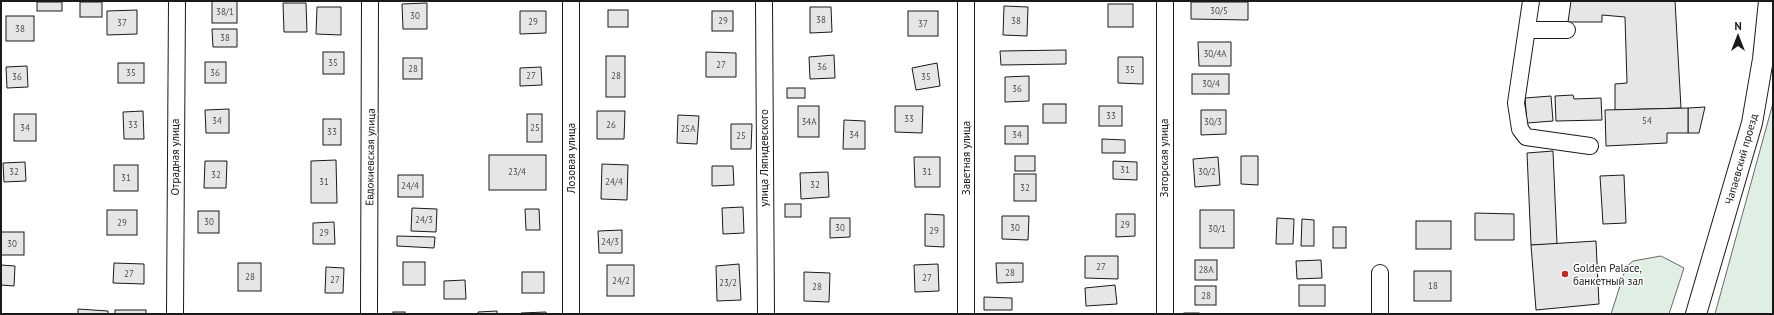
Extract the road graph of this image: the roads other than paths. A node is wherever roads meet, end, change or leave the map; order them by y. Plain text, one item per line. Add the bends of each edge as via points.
1 (176, 1) edge
2 (370, 1) edge
3 (570, 1) edge
4 (764, 1) edge
5 (966, 1) edge
6 (1165, 1) edge
7 (1532, 1) edge
8 (1769, 1) edge
9 (1527, 30) junction
10 (1567, 30) dead end
11 (1590, 146) dead end
12 (1380, 272) dead end
13 (175, 314) edge
14 (369, 314) edge
15 (570, 314) edge
16 (766, 314) edge
17 (966, 314) edge
18 (1165, 314) edge
19 (1380, 314) edge
20 (1696, 314) edge

1 - 13 street, Отрадная улица
2 - 14 street, Евдокиевская улица
3 - 15 street, Лозовая улица
4 - 16 street, улица Ляпидевского
5 - 17 street, Заветная улица
6 - 18 street, Загорская улица
7 - 9 street
8 - 20 main road, Чапаевский проезд via 1752,123
9 - 10 street
9 - 11 street via 1516,103 1520,129 1526,137
12 - 19 street

